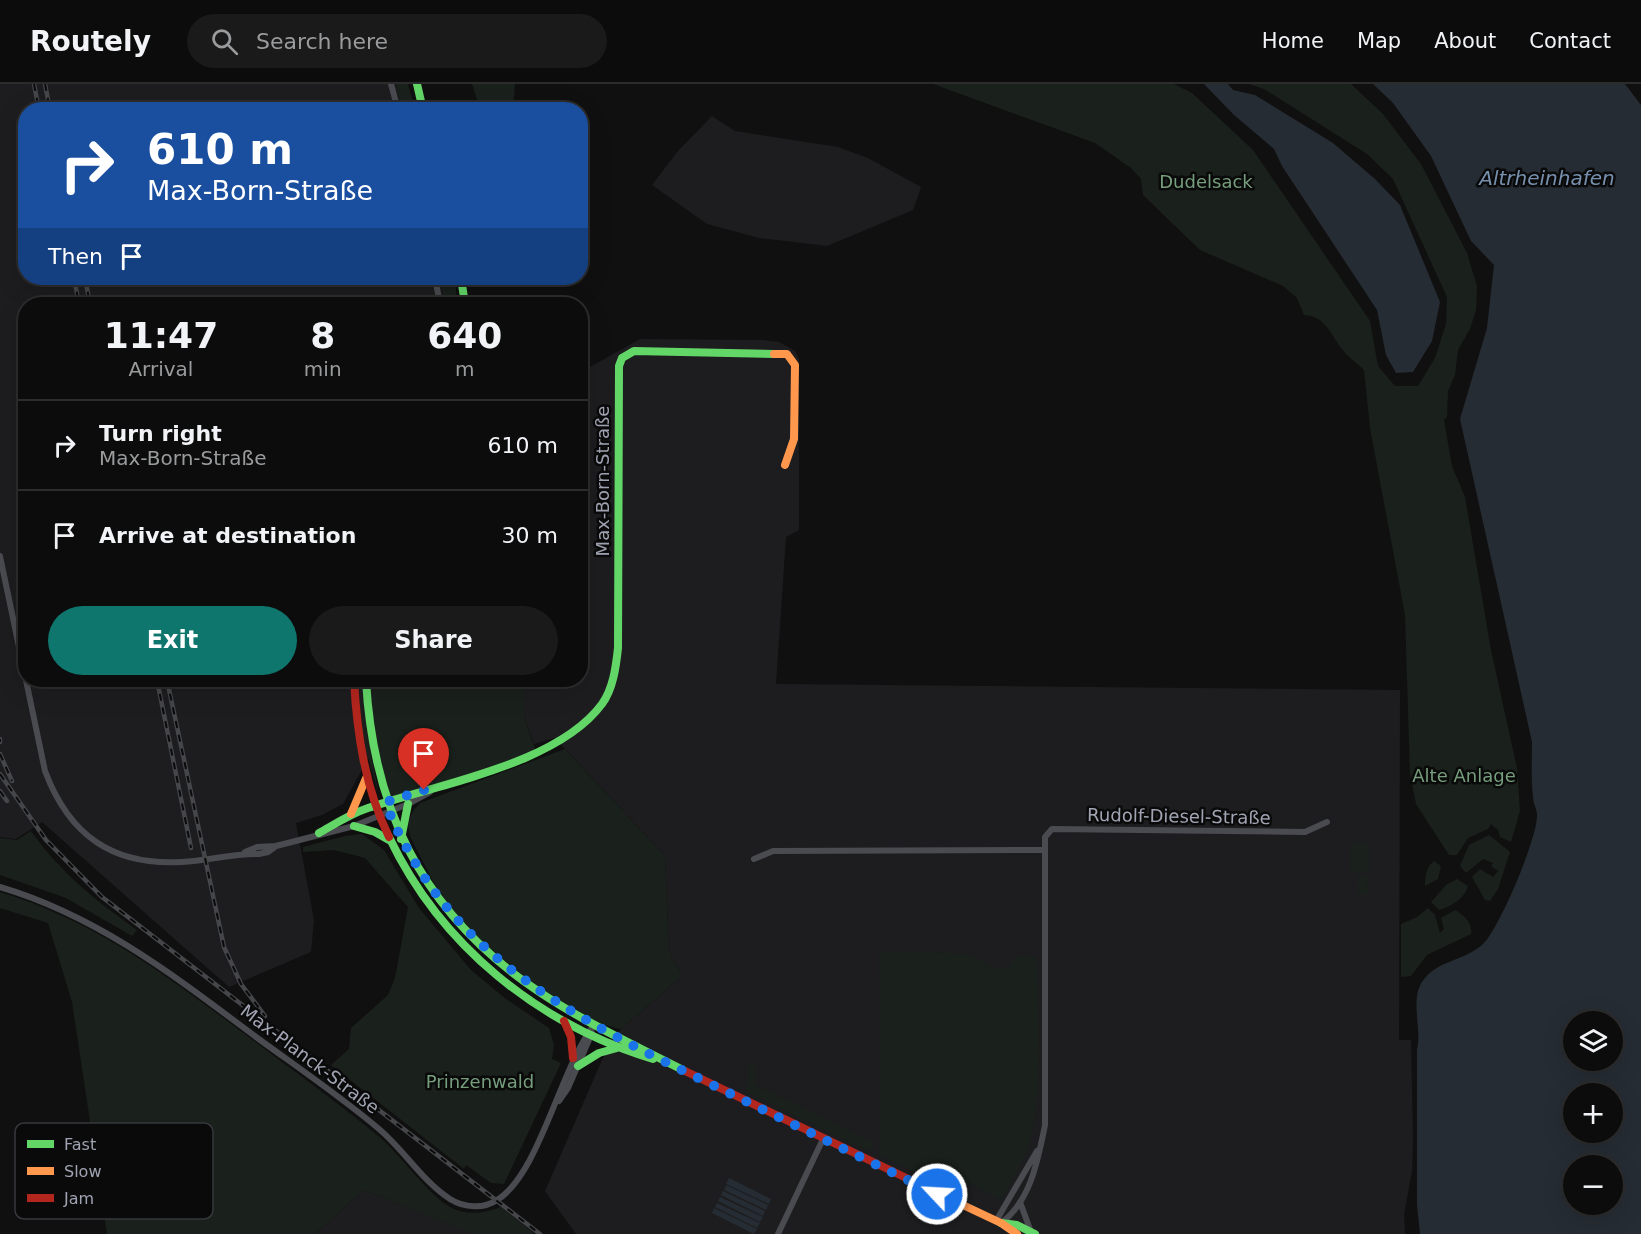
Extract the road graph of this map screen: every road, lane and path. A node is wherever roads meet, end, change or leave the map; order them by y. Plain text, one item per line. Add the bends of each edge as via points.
1 (391, 84) edge
2 (417, 84) edge
3 (396, 102) edge
4 (421, 102) edge
5 (785, 465) dead end
6 (0, 556) edge
7 (18, 644) edge
8 (27, 687) edge
9 (354, 687) edge
10 (366, 687) edge
11 (367, 775) junction
12 (444, 784) junction
13 (408, 804) junction
14 (374, 806) junction
15 (387, 807) junction
16 (351, 814) junction
17 (378, 816) junction
18 (1327, 822) dead end
19 (354, 826) junction
20 (320, 833) junction
21 (401, 839) junction
22 (390, 840) junction
23 (1045, 850) junction
24 (754, 859) dead end
25 (0, 887) edge
26 (564, 1020) junction
27 (595, 1024) junction
28 (590, 1034) junction
29 (618, 1047) junction
30 (573, 1058) junction
31 (665, 1062) junction
32 (578, 1066) junction
33 (553, 1109) junction
34 (823, 1139) junction
35 (1041, 1145) junction
36 (1020, 1202) junction
37 (998, 1222) junction
38 (1033, 1233) edge
39 (778, 1234) edge
40 (1017, 1234) edge

1 - 3 street
2 - 4 main road
5 - 12 main road, Max-Born-Straße via 794,439 795,365 787,354 634,351 622,358 618,648 610,690 584,724 561,742
6 - 7 street, Max-Born-Straße
8 - 20 street, Max-Born-Straße via 51,786 68,817 92,841 113,852 139,860 181,862 243,854 267,844 276,846
9 - 11 main road via 357,729
10 - 15 main road via 369,727
11 - 14 main road
11 - 16 main road
12 - 13 street, Max-Born-Straße
12 - 15 main road, Max-Born-Straße
13 - 15 street, Max-Born-Straße
13 - 21 main road
14 - 15 main road
14 - 16 main road
14 - 17 main road
15 - 17 street, Max-Born-Straße
15 - 21 main road
16 - 20 main road
17 - 19 street, Max-Born-Straße
17 - 22 main road
18 - 23 street, Rudolf-Diesel-Straße via 1305,832 1052,829 1045,837
19 - 20 street, Max-Born-Straße
19 - 22 main road
21 - 27 main road via 423,877 480,946 514,974
22 - 26 main road via 422,895 468,953 494,975
23 - 24 street via 773,851
23 - 35 street via 1046,1096
25 - 33 street, Max-Planck-Straße via 83,920 150,958 379,1130 452,1200 467,1206 483,1206 510,1190
26 - 28 main road
26 - 30 main road
27 - 28 street, Max-Planck-Straße
27 - 31 main road
28 - 29 main road
28 - 30 street, Max-Planck-Straße
28 - 32 street, Max-Planck-Straße
29 - 31 main road
29 - 32 main road
30 - 33 street, Max-Planck-Straße
31 - 34 main road
32 - 33 street, Max-Planck-Straße
34 - 37 main road
34 - 39 street
35 - 36 street via 1038,1162
35 - 37 street
36 - 37 street via 1012,1215
36 - 38 street
37 - 38 main road
37 - 40 main road

